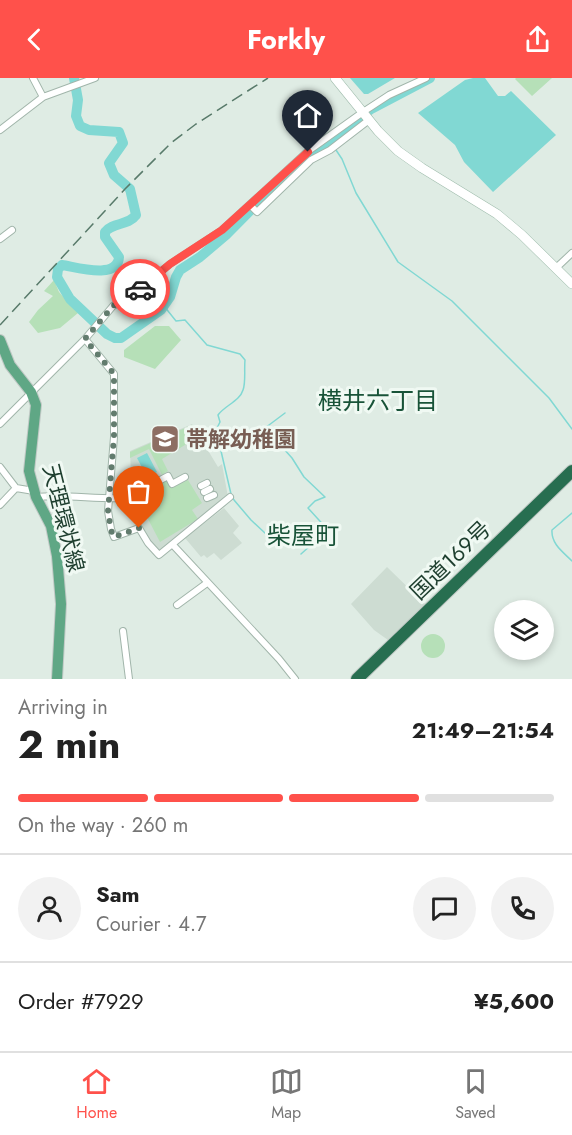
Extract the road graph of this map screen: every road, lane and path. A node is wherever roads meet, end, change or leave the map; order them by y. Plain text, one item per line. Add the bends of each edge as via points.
1 (33, 78) edge
2 (95, 78) edge
3 (335, 78) edge
4 (426, 78) edge
5 (43, 97) junction
6 (363, 112) junction
7 (369, 120) junction
8 (0, 130) edge
9 (252, 207) junction
10 (12, 230) dead end
11 (0, 239) edge
12 (572, 253) edge
13 (556, 268) junction
14 (572, 284) edge
15 (85, 339) junction
16 (1, 346) edge
17 (32, 392) junction
18 (0, 424) edge
19 (0, 466) edge
20 (572, 471) edge
21 (184, 477) dead end
22 (16, 488) junction
23 (35, 494) junction
24 (230, 497) dead end
25 (108, 499) junction
26 (0, 505) edge
27 (173, 545) junction
28 (207, 583) junction
29 (177, 605) dead end
30 (123, 631) dead end
31 (57, 679) edge
32 (129, 679) edge
33 (295, 679) edge
34 (357, 679) edge

1 - 5 street
2 - 5 street
3 - 6 street
4 - 6 street
5 - 8 street
6 - 7 street
6 - 9 street via 296,161
7 - 9 street
7 - 13 street via 407,158 497,214
9 - 15 street via 113,306
10 - 11 street
12 - 13 street
13 - 14 street
15 - 17 street
15 - 25 street via 114,374 114,437
16 - 17 main road via 15,373
17 - 18 street
17 - 23 main road, 天理環状線 via 36,405 29,471
19 - 22 street
20 - 34 highway, 国道169号
21 - 25 street via 172,484 168,476 130,497
22 - 23 street
22 - 26 street
23 - 25 street
23 - 31 main road, 天理環状線 via 51,526 60,572
24 - 27 street
25 - 27 street via 114,537 139,528 159,555
27 - 28 street
28 - 29 street
28 - 33 street
30 - 32 street

